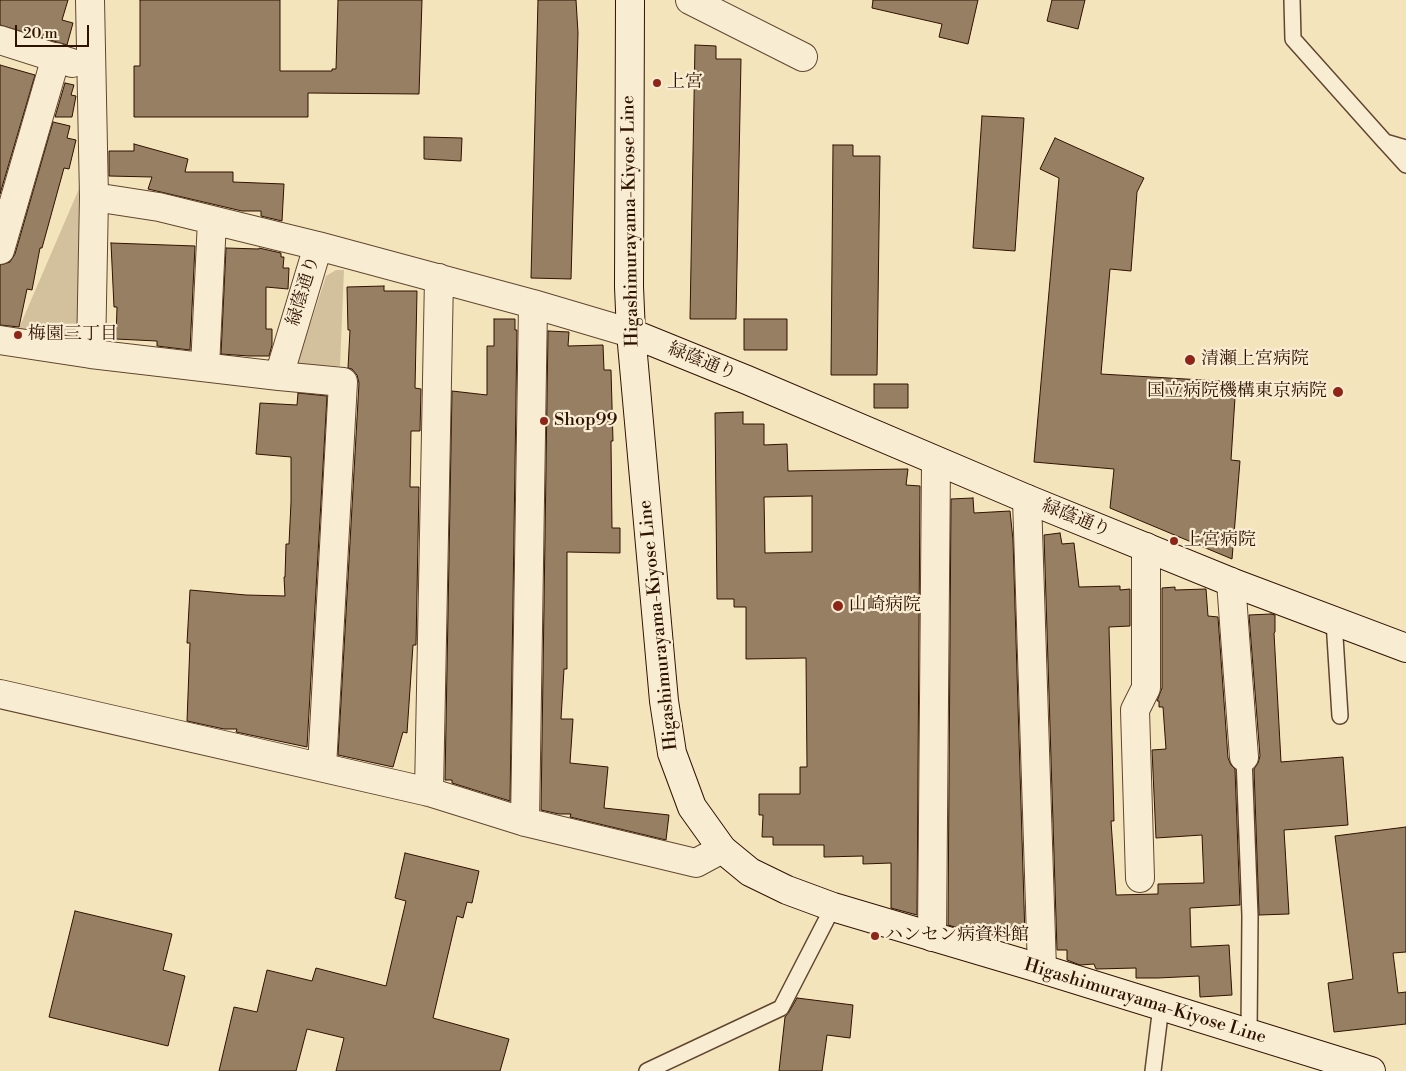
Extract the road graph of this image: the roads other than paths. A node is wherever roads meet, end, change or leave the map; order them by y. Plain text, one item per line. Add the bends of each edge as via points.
1 (90, 0) edge
2 (630, 0) edge
3 (690, 0) edge
4 (1292, 0) edge
5 (0, 40) edge
6 (56, 57) junction
7 (802, 58) dead end
8 (92, 69) junction
9 (1385, 142) junction
10 (1406, 148) edge
11 (1406, 165) edge
12 (94, 197) junction
13 (212, 220) junction
14 (318, 246) junction
15 (0, 250) edge
16 (439, 278) junction
17 (533, 304) junction
18 (631, 333) junction
19 (0, 340) edge
20 (91, 354) junction
21 (205, 367) junction
22 (279, 376) junction
23 (936, 462) junction
24 (1027, 499) junction
25 (1146, 547) junction
26 (1231, 582) junction
27 (1334, 621) junction
28 (1406, 648) edge
29 (0, 694) edge
30 (1340, 716) dead end
31 (1244, 756) joint
32 (322, 767) junction
33 (429, 792) junction
34 (525, 822) junction
35 (722, 849) junction
36 (1140, 878) dead end
37 (833, 907) junction
38 (932, 937) junction
39 (1042, 969) junction
40 (1160, 1006) junction
41 (1250, 1034) junction
42 (647, 1071) edge
43 (1153, 1071) edge
44 (1371, 1071) edge

1 - 8 street
2 - 18 street, Higashimurayama-Kiyose Line
3 - 7 street
4 - 9 lane via 1293,39
5 - 6 street
6 - 8 street
6 - 15 street
8 - 12 street
9 - 10 lane
9 - 11 lane
12 - 13 street via 159,207
12 - 20 street
13 - 14 street
13 - 21 street
14 - 16 street, 緑蔭通り
14 - 22 street, 緑蔭通り
16 - 17 street, 緑蔭通り
16 - 33 street
17 - 18 street, 緑蔭通り
17 - 34 street
18 - 23 street, 緑蔭通り
18 - 35 street, Higashimurayama-Kiyose Line via 664,701 672,753 692,807
19 - 20 street
20 - 21 street
21 - 22 street
22 - 32 street via 343,382
23 - 24 street, 緑蔭通り
23 - 38 street
24 - 25 street, 緑蔭通り
24 - 39 street
25 - 26 street, 緑蔭通り
25 - 36 street via 1146,688 1135,710
26 - 27 street, 緑蔭通り
26 - 31 street
27 - 28 street, 緑蔭通り
27 - 30 lane
29 - 32 street
31 - 41 lane via 1250,916
32 - 33 street
33 - 34 street
34 - 35 street via 696,863
35 - 37 street, Higashimurayama-Kiyose Line via 750,872
37 - 38 street, Higashimurayama-Kiyose Line
37 - 42 lane via 781,1008
38 - 39 street, Higashimurayama-Kiyose Line
39 - 40 street, Higashimurayama-Kiyose Line
40 - 41 street, Higashimurayama-Kiyose Line
40 - 43 lane
41 - 44 street, Higashimurayama-Kiyose Line

